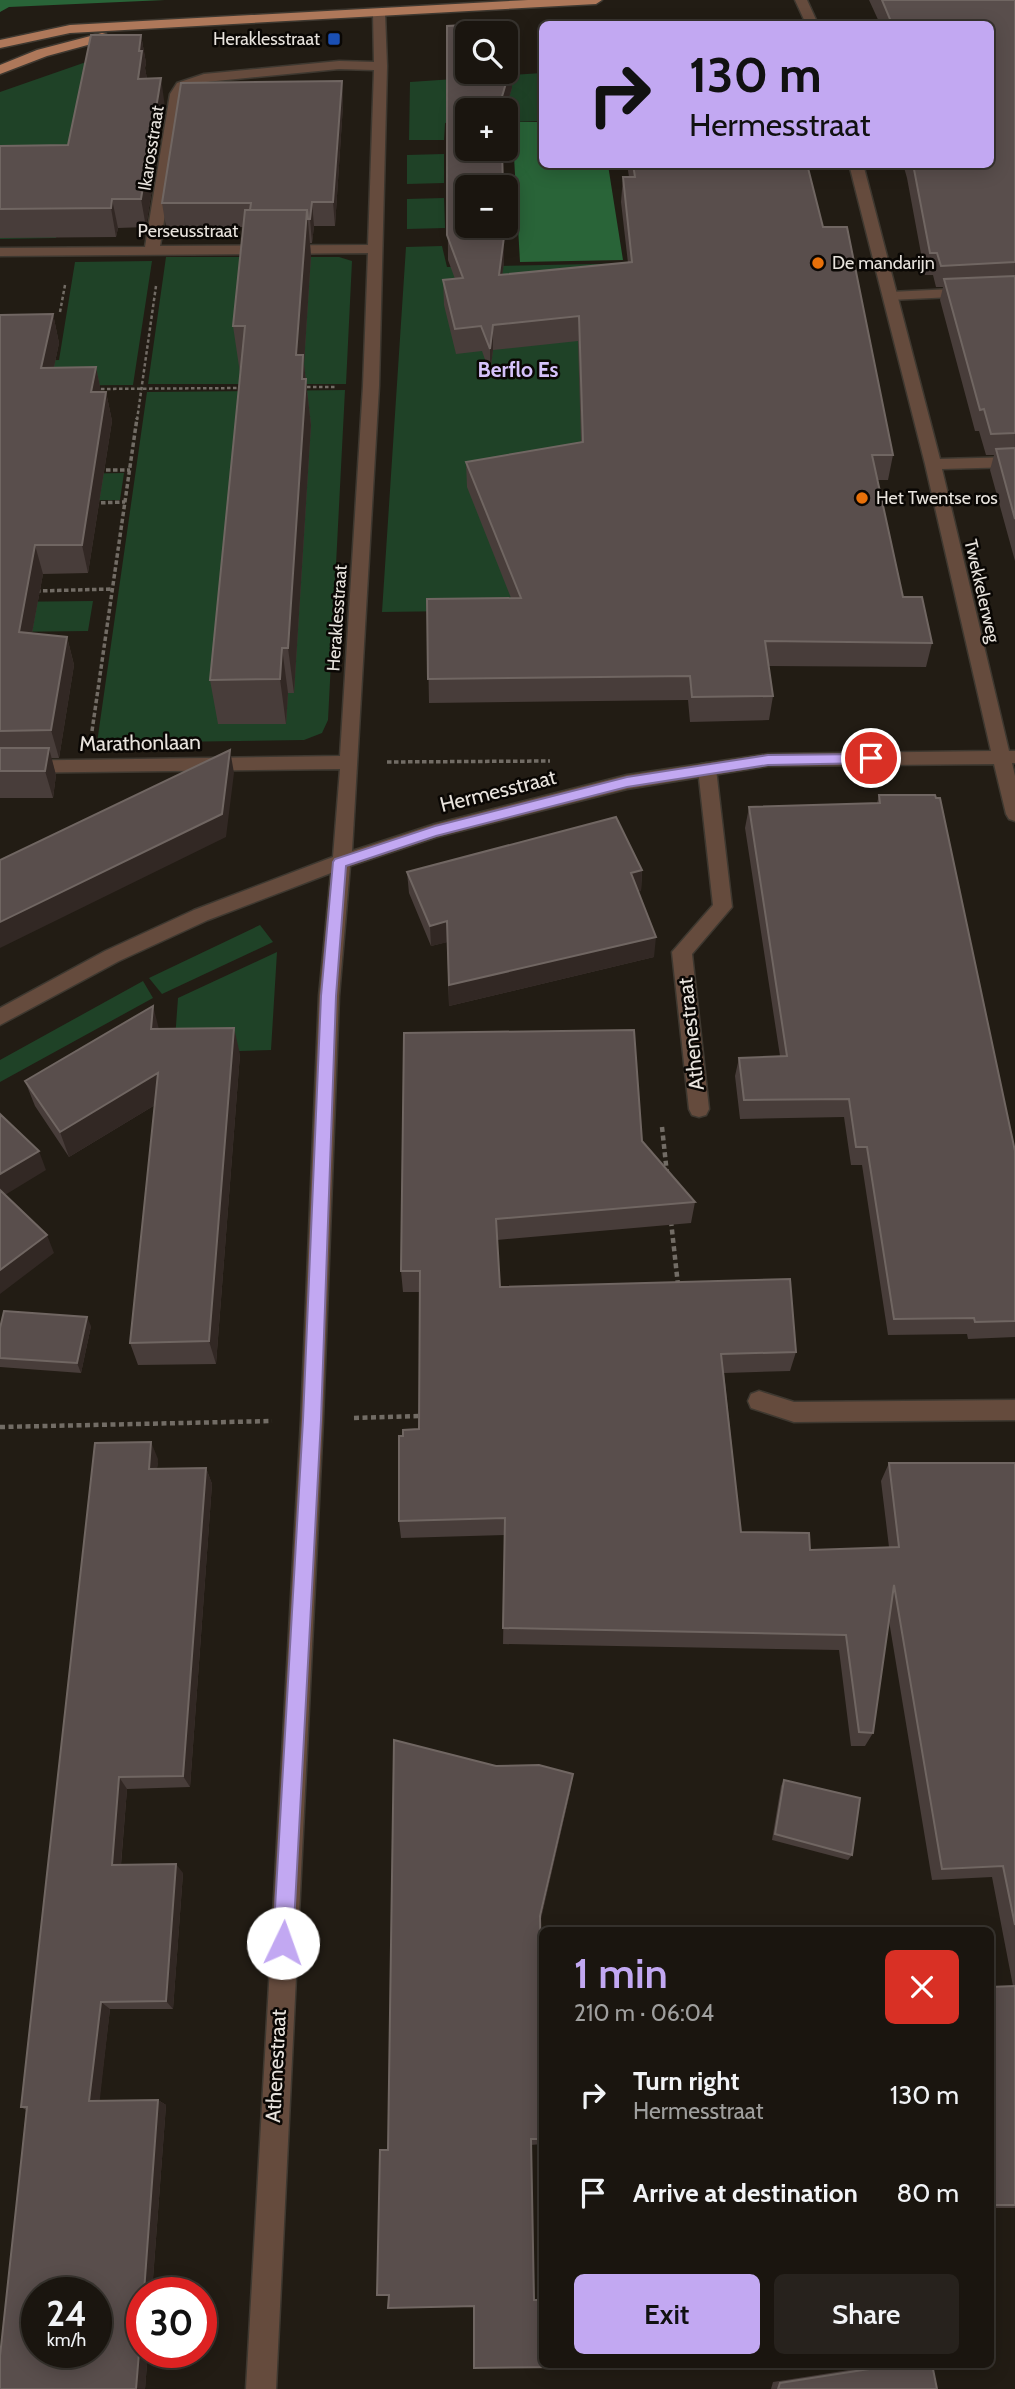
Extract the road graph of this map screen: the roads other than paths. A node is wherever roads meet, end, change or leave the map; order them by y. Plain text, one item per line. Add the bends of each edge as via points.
1 (596, 0) edge
2 (801, 0) edge
3 (379, 13) junction
4 (810, 21) edge
5 (145, 26) junction
6 (0, 44) edge
7 (381, 66) junction
8 (0, 70) edge
9 (857, 168) edge
10 (375, 249) junction
11 (157, 250) junction
12 (0, 252) edge
13 (1015, 290) edge
14 (890, 296) junction
15 (1015, 462) edge
16 (933, 464) junction
17 (1008, 757) edge
18 (347, 762) junction
19 (0, 767) edge
20 (707, 769) junction
21 (1015, 814) edge
22 (340, 862) junction
23 (0, 1017) edge
24 (699, 1109) road end
25 (758, 1401) dead end
26 (1015, 1409) edge
27 (261, 2389) edge

1 - 3 main road
2 - 4 street
3 - 5 main road
3 - 7 street, Heraklesstraat
5 - 6 main road via 70,29
5 - 8 main road via 42,53
7 - 10 street, Heraklesstraat
7 - 11 street, Ikarosstraat via 339,65 217,77 183,86 177,94
9 - 14 street, Twekkelerweg
10 - 11 street, Perseusstraat
10 - 18 street, Heraklesstraat
11 - 12 street, Perseusstraat
13 - 14 street
14 - 16 street, Twekkelerweg
15 - 16 street
16 - 17 street, Twekkelerweg
17 - 20 street, Hermesstraat via 768,760
17 - 21 street, Twekkelerweg
18 - 19 street, Marathonlaan
18 - 22 street
20 - 22 street, Hermesstraat via 627,782 527,807
20 - 24 street, Athenestraat via 723,907 682,952
22 - 23 street, Hermesstraat via 201,915 112,956
22 - 27 street, Athenestraat via 329,996 312,1420
25 - 26 street via 794,1412

